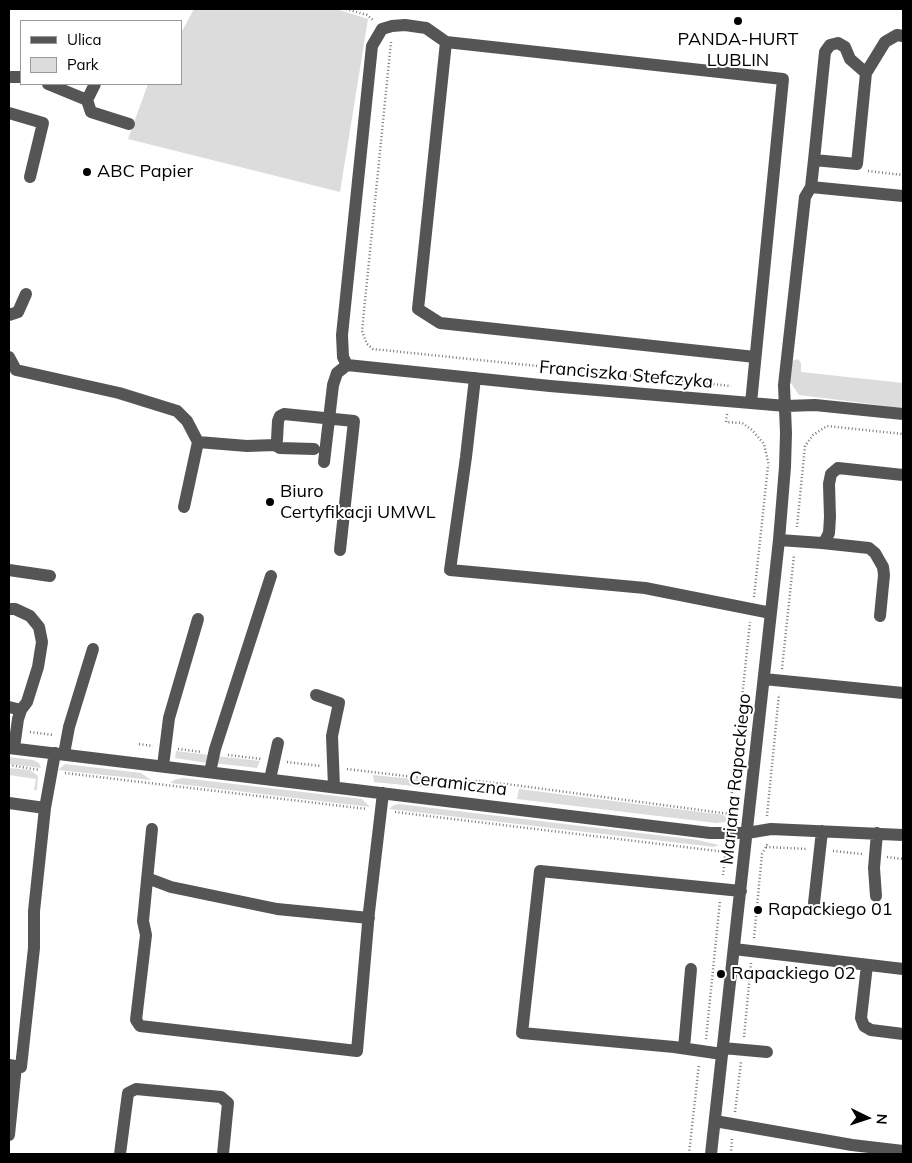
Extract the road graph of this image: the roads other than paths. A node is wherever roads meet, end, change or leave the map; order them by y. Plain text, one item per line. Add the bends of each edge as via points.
1 (903, 36) edge
2 (446, 42) junction
3 (866, 73) junction
4 (50, 85) edge
5 (94, 85) edge
6 (87, 100) junction
7 (9, 113) edge
8 (130, 124) dead end
9 (814, 160) junction
10 (30, 177) dead end
11 (811, 187) junction
12 (903, 196) edge
13 (26, 294) dead end
14 (9, 316) edge
15 (9, 358) edge
16 (755, 358) junction
17 (347, 365) junction
18 (475, 378) junction
19 (751, 403) junction
20 (786, 406) junction
21 (903, 414) edge
22 (329, 418) junction
23 (198, 442) junction
24 (275, 445) junction
25 (314, 450) dead end
26 (324, 462) dead end
27 (903, 475) edge
28 (184, 507) dead end
29 (779, 540) junction
30 (822, 543) junction
31 (340, 550) dead end
32 (9, 570) edge
33 (50, 576) dead end
34 (271, 576) dead end
35 (9, 609) edge
36 (772, 613) junction
37 (880, 616) dead end
38 (198, 619) dead end
39 (93, 648) dead end
40 (764, 679) junction
41 (903, 693) edge
42 (316, 695) dead end
43 (15, 708) edge
44 (278, 743) dead end
45 (11, 748) edge
46 (59, 754) junction
47 (163, 766) junction
48 (210, 772) junction
49 (270, 779) junction
50 (334, 787) junction
51 (383, 793) junction
52 (9, 803) edge
53 (45, 808) junction
54 (152, 829) dead end
55 (822, 831) junction
56 (747, 833) junction
57 (876, 833) junction
58 (903, 835) edge
59 (147, 878) junction
60 (741, 891) junction
61 (876, 896) dead end
62 (814, 903) dead end
63 (369, 918) junction
64 (734, 949) junction
65 (867, 965) junction
66 (691, 969) dead end
67 (903, 969) edge
68 (903, 1034) edge
69 (684, 1048) junction
70 (723, 1051) junction
71 (767, 1052) dead end
72 (12, 1066) edge
73 (715, 1121) junction
74 (9, 1134) edge
75 (903, 1151) edge
76 (120, 1154) edge
77 (223, 1154) edge
78 (711, 1154) edge

1 - 3 street via 897,35 885,42
2 - 16 street via 418,309 440,323
2 - 16 street via 783,79
2 - 17 street via 426,28 405,25 387,27 372,46 342,335 343,357
3 - 9 street via 858,164
3 - 9 street, Mariana Rapackiego via 838,43 830,45 825,52
4 - 6 street
5 - 6 street
6 - 8 street via 91,112
7 - 10 street via 43,123
9 - 11 street, Mariana Rapackiego
11 - 12 street
11 - 20 street, Mariana Rapackiego via 805,196 784,385
13 - 14 street via 18,312
15 - 23 street via 16,370 177,411 187,421
16 - 19 street
17 - 18 street, Franciszka Stefczyka
17 - 22 street via 336,374
18 - 19 street, Franciszka Stefczyka
18 - 36 street via 450,570 645,588
19 - 20 street, Franciszka Stefczyka
20 - 21 street, Franciszka Stefczyka via 815,405
20 - 29 street, Mariana Rapackiego
22 - 24 street via 280,416
22 - 26 street
22 - 31 street via 354,420
23 - 24 street
23 - 28 street
24 - 25 street
27 - 30 street via 838,468 831,474 829,533
29 - 30 street
29 - 36 street, Mariana Rapackiego
30 - 37 street via 869,548 875,553 884,575
32 - 33 street
34 - 48 street
35 - 43 street via 30,616 39,626 42,642 27,702
36 - 40 street, Mariana Rapackiego
38 - 47 street via 169,718
39 - 46 street
40 - 41 street
40 - 56 street, Mariana Rapackiego
42 - 50 street via 339,703 332,736
43 - 45 street via 16,730
44 - 49 street
45 - 46 street, Ceramiczna
46 - 47 street, Ceramiczna
46 - 53 street
47 - 48 street, Ceramiczna
48 - 49 street, Ceramiczna
49 - 50 street, Ceramiczna
50 - 51 street, Ceramiczna
51 - 56 street, Ceramiczna via 728,834
51 - 63 street
52 - 53 street
53 - 72 street via 21,1067
54 - 59 street
55 - 56 street, Ceramiczna via 770,829
55 - 57 street, Ceramiczna
55 - 62 street
56 - 60 street, Mariana Rapackiego
57 - 58 street, Ceramiczna
57 - 61 street
59 - 63 street via 171,887 277,909
59 - 63 street via 142,921 146,935 136,1020 140,1026 357,1050
60 - 64 street, Mariana Rapackiego
60 - 69 street via 540,871 522,1033
64 - 65 street
64 - 70 street, Mariana Rapackiego
65 - 67 street
65 - 68 street via 861,1018 864,1026 871,1030
66 - 69 street
69 - 70 street
70 - 71 street
70 - 73 street, Mariana Rapackiego
72 - 74 street
73 - 75 street
73 - 78 street, Mariana Rapackiego
76 - 77 street via 128,1093 136,1089 221,1097 228,1103

